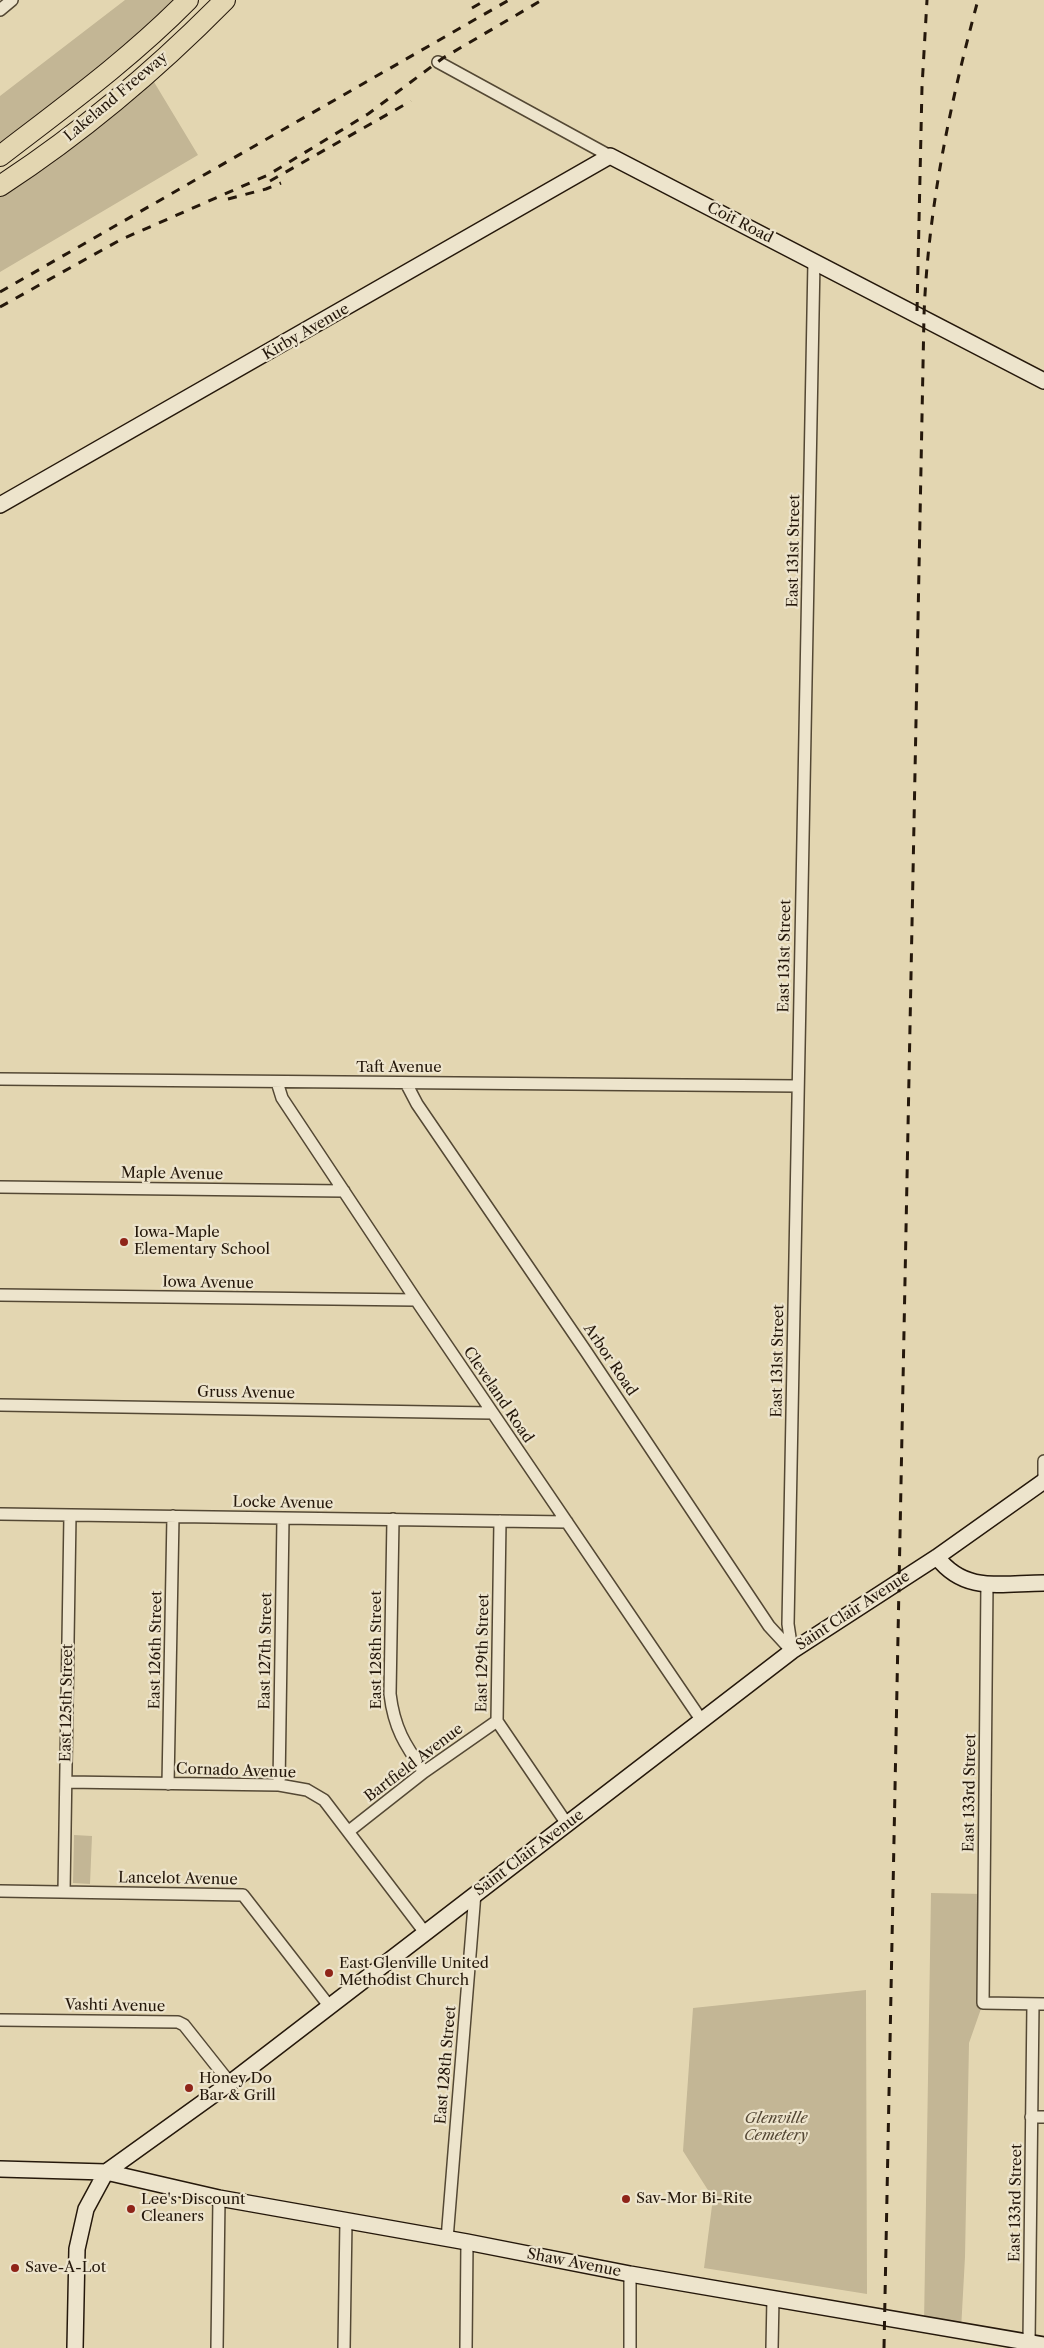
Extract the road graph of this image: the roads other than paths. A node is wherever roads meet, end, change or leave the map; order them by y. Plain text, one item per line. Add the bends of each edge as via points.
1 (12, 0) edge
2 (188, 0) edge
3 (225, 0) edge
4 (0, 10) edge
5 (438, 62) dead end
6 (0, 156) edge
7 (610, 156) junction
8 (0, 186) edge
9 (814, 261) junction
10 (1044, 381) edge
11 (0, 506) edge
12 (0, 1078) edge
13 (277, 1082) junction
14 (406, 1083) junction
15 (798, 1086) junction
16 (0, 1187) edge
17 (344, 1191) junction
18 (0, 1295) edge
19 (416, 1300) junction
20 (0, 1405) edge
21 (492, 1413) junction
22 (1044, 1461) edge
23 (1044, 1481) edge
24 (0, 1514) edge
25 (70, 1515) junction
26 (173, 1516) junction
27 (283, 1518) junction
28 (393, 1519) junction
29 (500, 1521) junction
30 (566, 1522) junction
31 (937, 1557) junction
32 (987, 1583) junction
33 (1044, 1583) edge
34 (792, 1652) junction
35 (497, 1721) junction
36 (702, 1721) junction
37 (424, 1772) junction
38 (66, 1782) junction
39 (168, 1784) junction
40 (279, 1785) junction
41 (567, 1824) junction
42 (349, 1831) junction
43 (0, 1892) edge
44 (64, 1892) junction
45 (474, 1894) junction
46 (426, 1934) junction
47 (1039, 2004) edge
48 (330, 2007) junction
49 (0, 2020) edge
50 (230, 2084) junction
51 (1031, 2117) junction
52 (1044, 2117) edge
53 (0, 2169) edge
54 (106, 2172) junction
55 (219, 2198) junction
56 (346, 2221) junction
57 (446, 2239) junction
58 (467, 2242) junction
59 (630, 2274) junction
60 (772, 2298) junction
61 (999, 2343) edge
62 (1037, 2343) edge
63 (74, 2348) edge
64 (217, 2348) edge
65 (344, 2348) edge
66 (466, 2348) edge
67 (630, 2348) edge
68 (772, 2348) edge

1 - 4 street
2 - 6 highway, Lakeland Freeway via 88,89
3 - 8 highway, Lakeland Freeway via 194,32 114,102
5 - 7 street, Coit Road
7 - 9 street, Coit Road
7 - 11 street, Kirby Avenue
9 - 10 street, Coit Road
9 - 15 street, East 131st Street
12 - 13 street, Taft Avenue
13 - 14 street, Taft Avenue
13 - 17 street, Cleveland Road via 282,1098
14 - 15 street, Taft Avenue
14 - 34 street, Arbor Road via 417,1104 769,1626
15 - 34 street, East 131st Street via 788,1624
16 - 17 street, Maple Avenue
17 - 19 street, Cleveland Road
18 - 19 street, Iowa Avenue
19 - 21 street, Cleveland Road
20 - 21 street, Gruss Avenue
21 - 30 street, Cleveland Road
22 - 23 street
23 - 31 street, Saint Clair Avenue
24 - 25 street, Locke Avenue
25 - 26 street, Locke Avenue
25 - 38 street, East 125th Street
26 - 27 street, Locke Avenue
26 - 39 street, East 126th Street
27 - 28 street, Locke Avenue
27 - 40 street, East 127th Street
28 - 29 street, Locke Avenue
28 - 37 street, East 128th Street via 390,1694 393,1717 402,1739
29 - 30 street, Locke Avenue
29 - 35 street, East 129th Street
30 - 36 street, Cleveland Road
31 - 32 street via 955,1576 966,1581
31 - 34 street, Saint Clair Avenue
32 - 33 street
32 - 47 street, East 133rd Street via 983,2003
34 - 36 street, Saint Clair Avenue
35 - 37 street, Bartfield Avenue
35 - 41 street, East 129th Street
36 - 41 street, Saint Clair Avenue
37 - 42 street, Bartfield Avenue
38 - 39 street, Cornado Avenue
38 - 44 street, East 125th Street
39 - 40 street, Cornado Avenue
40 - 42 street, Cornado Avenue via 307,1790 324,1800
41 - 45 street, Saint Clair Avenue
42 - 46 street, Cornado Avenue
43 - 44 street, Lancelot Avenue
44 - 48 street, Lancelot Avenue via 243,1895
45 - 46 street, Saint Clair Avenue
45 - 57 street, East 128th Street
46 - 48 street, Saint Clair Avenue
47 - 51 street, East 133rd Street
48 - 50 street, Saint Clair Avenue
49 - 50 street, Vashti Avenue via 178,2022 184,2024
50 - 54 street, Saint Clair Avenue
51 - 52 street
51 - 62 street, East 133rd Street
53 - 54 street
54 - 55 street, Shaw Avenue
54 - 63 street via 86,2209 76,2249
55 - 56 street, Shaw Avenue
55 - 64 street
56 - 57 street, Shaw Avenue
56 - 65 street
57 - 58 street, Shaw Avenue
58 - 59 street, Shaw Avenue
58 - 66 street
59 - 60 street, Shaw Avenue
59 - 67 street
60 - 61 street, Shaw Avenue
60 - 68 street
61 - 62 street, Shaw Avenue

